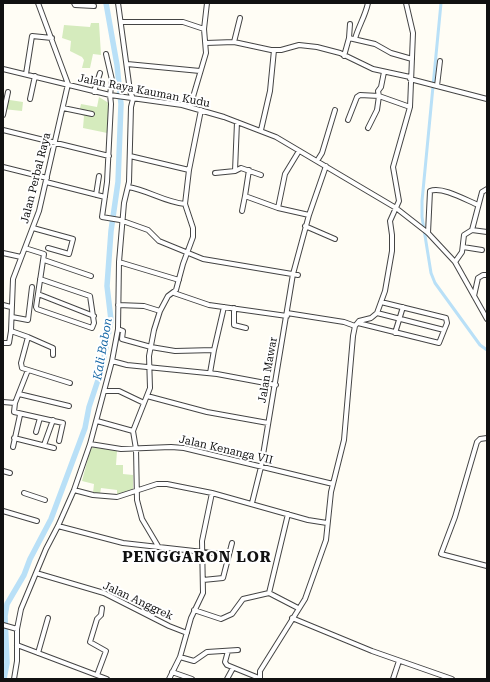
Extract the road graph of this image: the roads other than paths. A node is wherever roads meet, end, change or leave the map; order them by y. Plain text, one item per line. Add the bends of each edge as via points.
1 (38, 3) edge
2 (74, 3) edge
3 (118, 3) edge
4 (207, 3) edge
5 (368, 3) edge
6 (406, 3) edge
7 (94, 6) dead end
8 (240, 18) dead end
9 (121, 22) junction
10 (350, 24) dead end
11 (204, 29) junction
12 (52, 38) junction
13 (349, 38) junction
14 (355, 39) junction
15 (234, 42) junction
16 (206, 43) junction
17 (274, 50) junction
18 (106, 54) dead end
19 (344, 56) junction
20 (412, 59) junction
21 (440, 61) dead end
22 (127, 64) junction
23 (3, 69) edge
24 (200, 71) junction
25 (384, 72) junction
26 (100, 73) dead end
27 (26, 74) junction
28 (35, 76) junction
29 (410, 78) junction
30 (68, 84) junction
31 (434, 86) junction
32 (8, 92) dead end
33 (94, 92) junction
34 (110, 95) junction
35 (379, 96) junction
36 (30, 99) dead end
37 (132, 99) junction
38 (487, 99) edge
39 (190, 107) junction
40 (410, 107) junction
41 (63, 108) junction
42 (201, 110) junction
43 (334, 110) dead end
44 (92, 114) dead end
45 (3, 115) edge
46 (348, 120) dead end
47 (237, 122) junction
48 (368, 128) dead end
49 (3, 130) edge
50 (261, 130) junction
51 (54, 142) junction
52 (299, 151) junction
53 (109, 156) junction
54 (130, 156) junction
55 (317, 161) junction
56 (326, 166) junction
57 (3, 167) edge
58 (189, 170) junction
59 (249, 170) junction
60 (234, 171) junction
61 (215, 173) dead end
62 (261, 175) dead end
63 (100, 176) dead end
64 (46, 180) junction
65 (128, 187) junction
66 (487, 189) edge
67 (96, 195) junction
68 (246, 196) junction
69 (105, 197) junction
70 (185, 204) junction
71 (478, 205) junction
72 (278, 208) junction
73 (396, 208) junction
74 (242, 211) dead end
75 (309, 215) junction
76 (121, 220) junction
77 (305, 226) junction
78 (33, 228) junction
79 (472, 230) junction
80 (487, 232) edge
81 (428, 233) junction
82 (334, 239) dead end
83 (463, 247) junction
84 (25, 248) junction
85 (48, 248) dead end
86 (482, 250) dead end
87 (3, 253) edge
88 (187, 253) junction
89 (22, 257) junction
90 (44, 260) junction
91 (119, 262) junction
92 (455, 262) junction
93 (296, 274) junction
94 (487, 275) edge
95 (91, 276) dead end
96 (40, 278) junction
97 (179, 280) junction
98 (32, 287) dead end
99 (174, 293) junction
100 (38, 294) junction
101 (474, 296) junction
102 (381, 302) junction
103 (3, 305) edge
104 (118, 305) junction
105 (11, 307) junction
106 (224, 307) junction
107 (402, 307) junction
108 (234, 308) junction
109 (160, 311) junction
110 (485, 311) edge
111 (377, 313) junction
112 (287, 314) junction
113 (94, 316) junction
114 (12, 317) junction
115 (400, 319) junction
116 (487, 319) edge
117 (357, 325) junction
118 (246, 328) dead end
119 (118, 329) junction
120 (444, 330) junction
121 (11, 331) junction
122 (395, 333) junction
123 (28, 337) junction
124 (5, 344) edge
125 (151, 347) junction
126 (214, 350) junction
127 (53, 355) dead end
128 (112, 361) junction
129 (149, 367) junction
130 (28, 370) junction
131 (210, 373) junction
132 (70, 383) dead end
133 (276, 385) junction
134 (104, 391) junction
135 (19, 394) junction
136 (147, 396) junction
137 (3, 402) edge
138 (15, 403) junction
139 (144, 403) junction
140 (69, 406) dead end
141 (20, 415) junction
142 (40, 418) junction
143 (53, 420) junction
144 (97, 421) junction
145 (268, 423) junction
146 (133, 431) junction
147 (36, 432) dead end
148 (14, 438) junction
149 (487, 438) edge
150 (59, 441) dead end
151 (90, 444) junction
152 (44, 445) junction
153 (13, 446) dead end
154 (54, 448) dead end
155 (136, 449) junction
156 (261, 467) junction
157 (3, 471) edge
158 (10, 473) dead end
159 (333, 484) junction
160 (74, 490) junction
161 (135, 490) junction
162 (24, 493) dead end
163 (212, 493) junction
164 (45, 500) dead end
165 (252, 503) junction
166 (3, 512) edge
167 (288, 514) junction
168 (37, 520) dead end
169 (327, 523) junction
170 (58, 526) junction
171 (232, 543) dead end
172 (158, 546) junction
173 (202, 551) junction
174 (221, 554) dead end
175 (487, 566) edge
176 (36, 573) junction
177 (203, 580) junction
178 (269, 593) junction
179 (102, 608) dead end
180 (298, 608) junction
181 (194, 610) junction
182 (48, 618) dead end
183 (292, 618) junction
184 (3, 626) edge
185 (15, 628) junction
186 (187, 633) junction
187 (17, 645) junction
188 (238, 650) dead end
189 (228, 651) junction
190 (38, 653) junction
191 (180, 657) junction
192 (399, 661) junction
193 (233, 668) junction
194 (172, 672) junction
195 (97, 675) junction
196 (260, 678) edge
197 (14, 679) edge
198 (107, 679) edge
199 (169, 679) edge
200 (192, 679) edge
201 (227, 679) edge
202 (392, 679) edge
203 (452, 679) edge

1 - 12 street
2 - 7 street
3 - 9 street
4 - 11 street
5 - 14 street via 365,18
6 - 20 street via 412,33
8 - 15 street
9 - 11 street via 183,22
9 - 22 street
10 - 13 street
11 - 16 street
12 - 27 street via 32,36
12 - 30 street
13 - 14 street
13 - 19 street
14 - 20 street via 376,44 388,52
15 - 16 street
15 - 17 street
16 - 24 street via 206,53
17 - 19 street via 303,45 330,50
17 - 50 street via 270,91
18 - 34 street via 112,80
19 - 25 street
20 - 29 street
21 - 31 street
22 - 24 street
22 - 37 street
23 - 27 street, Jalan Raya Kauman Kudu
24 - 39 street
25 - 29 street
25 - 35 street
26 - 33 street
27 - 28 street, Jalan Raya Kauman Kudu
28 - 30 street, Jalan Raya Kauman Kudu
28 - 36 street
29 - 31 street
29 - 40 street
30 - 33 street, Jalan Raya Kauman Kudu
30 - 41 street, Jalan Perbal Raya
31 - 38 street
32 - 45 street
33 - 34 street, Jalan Raya Kauman Kudu
34 - 37 street, Jalan Raya Kauman Kudu
34 - 53 street
35 - 40 street
35 - 46 street via 357,97
35 - 48 street via 377,110
37 - 39 street, Jalan Raya Kauman Kudu
37 - 54 street
39 - 42 street, Jalan Raya Kauman Kudu
40 - 73 street via 393,167 399,199
41 - 44 street
41 - 51 street, Jalan Perbal Raya
42 - 47 street, Jalan Raya Kauman Kudu
42 - 58 street
43 - 55 street via 324,147
47 - 50 street, Jalan Raya Kauman Kudu
47 - 60 street
49 - 51 street
50 - 52 street, Jalan Raya Kauman Kudu
51 - 53 street
51 - 64 street, Jalan Perbal Raya
52 - 55 street, Jalan Raya Kauman Kudu
52 - 72 street via 285,174
53 - 69 street
54 - 58 street
54 - 65 street
55 - 56 street, Jalan Raya Kauman Kudu
56 - 73 street, Jalan Raya Kauman Kudu
56 - 75 street, Jalan Mawar
57 - 64 street
58 - 70 street
59 - 60 street via 238,168
59 - 62 street
59 - 68 street
60 - 61 street
63 - 67 street
64 - 67 street
64 - 78 street, Jalan Perbal Raya via 40,211
65 - 70 street
65 - 76 street
66 - 71 street via 483,190
67 - 69 street
68 - 72 street
68 - 74 street
69 - 76 street via 102,217
70 - 88 street via 194,234
71 - 79 street
71 - 81 street via 455,194 436,190 430,192
72 - 75 street
73 - 81 street, Jalan Raya Kauman Kudu
73 - 102 street via 390,221 392,250
75 - 77 street, Jalan Mawar
76 - 88 street via 148,230 159,241
76 - 91 street
77 - 82 street
77 - 93 street, Jalan Mawar
78 - 84 street, Jalan Perbal Raya
78 - 85 street via 73,239 69,254
79 - 80 street
79 - 83 street via 464,235
81 - 92 street
83 - 86 street
83 - 92 street
84 - 89 street, Jalan Perbal Raya
84 - 90 street via 43,253
87 - 89 street
88 - 93 street via 205,259
88 - 97 street
89 - 105 street, Jalan Perbal Raya via 13,279
90 - 95 street
90 - 96 street
91 - 97 street
91 - 104 street
92 - 101 street
93 - 112 street, Jalan Mawar
94 - 101 street via 478,278
96 - 100 street
96 - 113 street via 90,296
97 - 99 street
98 - 114 street via 28,320
99 - 106 street via 209,305
99 - 109 street via 168,296
100 - 113 street
100 - 113 street via 38,310 90,329 94,326
101 - 110 street
102 - 107 street
102 - 111 street
103 - 105 street
104 - 109 street via 143,306
104 - 119 street
105 - 114 street, Jalan Perbal Raya
106 - 108 street
106 - 126 street
107 - 115 street
107 - 120 street via 446,318
108 - 112 street
108 - 118 street via 234,325
109 - 125 street
110 - 116 street
111 - 115 street
111 - 117 street
112 - 117 street
112 - 133 street, Jalan Mawar
114 - 121 street, Jalan Perbal Raya
115 - 120 street
115 - 122 street
117 - 122 street
117 - 159 street via 352,338 343,446
119 - 125 street via 123,331 122,339
119 - 128 street
120 - 122 street via 438,343
121 - 123 street
121 - 124 street, Jalan Perbal Raya via 9,342
123 - 127 street via 53,348
123 - 130 street via 21,366
125 - 126 street
125 - 129 street
126 - 131 street
128 - 129 street
128 - 134 street
129 - 131 street
129 - 136 street via 150,388
130 - 132 street
130 - 135 street
131 - 133 street
133 - 145 street, Jalan Mawar
134 - 139 street via 115,390
134 - 144 street
135 - 138 street
135 - 140 street
136 - 139 street
136 - 145 street via 207,412
137 - 138 street
138 - 141 street via 14,411
139 - 146 street
141 - 142 street
141 - 148 street
142 - 143 street
142 - 147 street
143 - 150 street via 64,424
143 - 152 street
144 - 146 street
144 - 151 street
145 - 156 street, Jalan Mawar
146 - 155 street
148 - 152 street
148 - 153 street
149 - 175 street via 477,442 455,517 441,554
151 - 155 street, Jalan Kenanga VII
151 - 160 street
152 - 154 street
155 - 156 street, Jalan Kenanga VII via 178,447
155 - 161 street
156 - 159 street, Jalan Kenanga VII
156 - 165 street, Jalan Mawar
157 - 158 street
159 - 169 street
160 - 161 street via 106,497 121,496
160 - 170 street
161 - 163 street via 161,484
161 - 172 street via 142,519
162 - 164 street
163 - 165 street
163 - 173 street via 202,538
165 - 167 street
166 - 168 street
167 - 169 street
167 - 178 street
169 - 180 street via 327,537 322,552
170 - 172 street via 116,541
170 - 176 street
171 - 177 street via 224,578
172 - 173 street
173 - 174 street
173 - 177 street
176 - 185 street
176 - 186 street, Jalan Anggrek via 104,594
177 - 181 street via 203,593
178 - 180 street
178 - 181 street via 243,599 232,614 221,619
179 - 195 street via 90,642 106,651
180 - 183 street
181 - 186 street
182 - 190 street
183 - 192 street
183 - 196 street via 260,671
184 - 185 street
185 - 187 street
186 - 191 street
187 - 190 street
187 - 197 street
188 - 189 street
189 - 191 street via 207,652 194,661
189 - 193 street via 225,662
190 - 195 street
191 - 194 street
192 - 202 street
192 - 203 street
193 - 196 street
193 - 201 street
194 - 199 street
194 - 200 street
195 - 198 street

